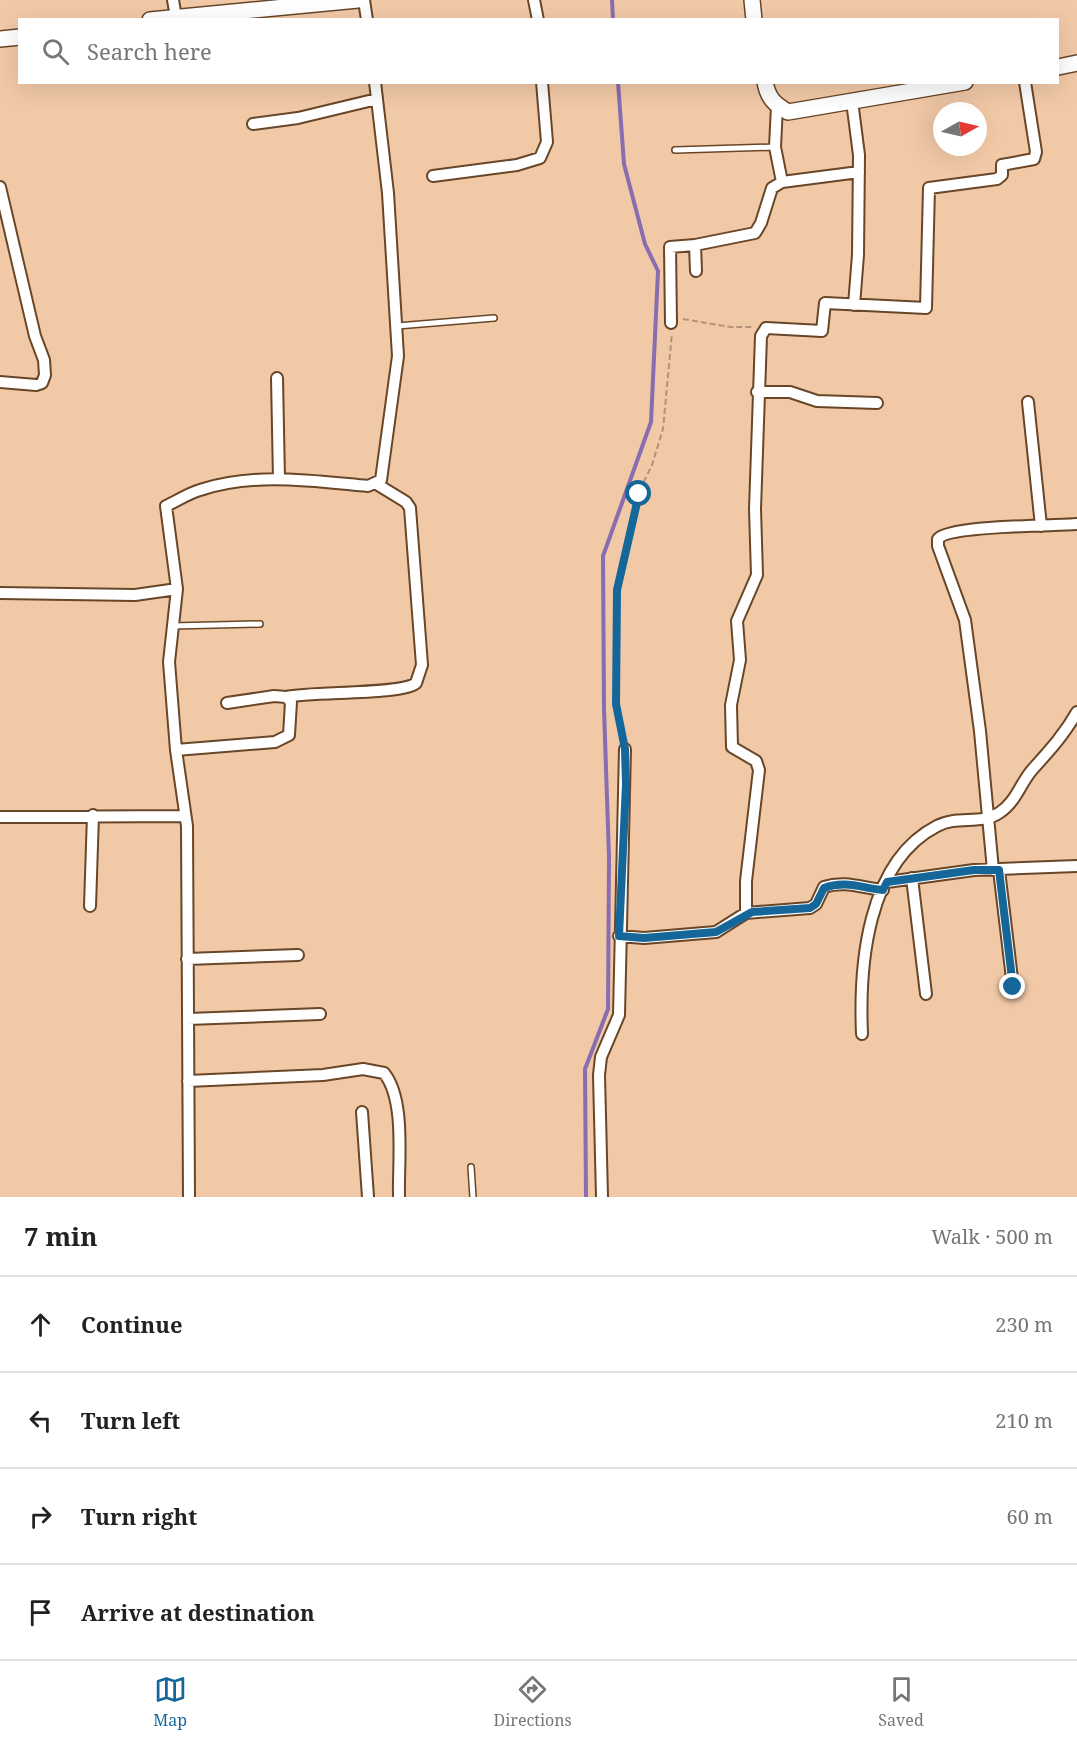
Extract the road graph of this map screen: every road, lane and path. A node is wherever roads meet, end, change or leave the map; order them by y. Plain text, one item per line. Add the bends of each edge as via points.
1 (173, 0) edge
2 (358, 0) edge
3 (364, 0) edge
4 (534, 0) edge
5 (752, 0) edge
6 (285, 3) edge
7 (176, 17) junction
8 (167, 18) edge
9 (367, 18) edge
10 (538, 18) edge
11 (754, 18) edge
12 (18, 37) edge
13 (0, 39) edge
14 (1077, 63) edge
15 (1059, 67) edge
16 (375, 84) edge
17 (542, 84) edge
18 (765, 84) edge
19 (953, 84) edge
20 (1025, 84) edge
21 (377, 99) junction
22 (852, 101) junction
23 (777, 106) junction
24 (253, 124) dead end
25 (775, 147) junction
26 (675, 150) dead end
27 (859, 172) junction
28 (433, 176) dead end
29 (783, 182) junction
30 (0, 187) edge
31 (695, 245) junction
32 (696, 271) dead end
33 (854, 305) junction
34 (494, 318) dead end
35 (671, 323) junction
36 (396, 326) junction
37 (766, 328) junction
38 (277, 378) dead end
39 (0, 382) edge
40 (757, 392) junction
41 (877, 402) dead end
42 (1028, 402) dead end
43 (279, 479) junction
44 (375, 483) junction
45 (1077, 524) edge
46 (1041, 526) junction
47 (177, 588) junction
48 (0, 593) edge
49 (260, 624) dead end
50 (172, 626) junction
51 (286, 697) junction
52 (227, 703) dead end
53 (1077, 712) edge
54 (625, 749) joint
55 (176, 750) junction
56 (93, 815) junction
57 (185, 816) junction
58 (0, 817) edge
59 (988, 818) junction
60 (1077, 866) edge
61 (996, 870) junction
62 (912, 878) junction
63 (885, 886) junction
64 (90, 906) dead end
65 (747, 913) junction
66 (619, 936) junction
67 (298, 955) dead end
68 (188, 958) junction
69 (1013, 987) dead end
70 (926, 994) dead end
71 (320, 1014) dead end
72 (188, 1020) junction
73 (862, 1034) dead end
74 (188, 1081) junction
75 (363, 1112) dead end
76 (471, 1167) dead end
77 (189, 1197) edge
78 (368, 1197) edge
79 (399, 1197) edge
80 (473, 1197) edge
81 (602, 1197) edge

1 - 7 street
2 - 6 street
3 - 9 street
4 - 10 street
5 - 11 street
6 - 7 street
7 - 8 street
12 - 13 street
14 - 15 street
16 - 21 street
17 - 28 street via 547,142 540,158 517,165
18 - 23 street via 768,96
19 - 22 street
20 - 33 street via 1034,159 1002,165 1002,176 997,179 929,188 926,308
21 - 24 street via 298,118
21 - 36 street via 388,193
22 - 23 street via 788,112
22 - 27 street
23 - 25 street
25 - 26 lane
25 - 29 street
27 - 29 street
27 - 33 street
29 - 31 street via 772,188 755,232
30 - 39 street via 45,375 42,383 36,385
31 - 32 street
31 - 35 street via 670,247
33 - 37 street via 825,303 822,330
34 - 36 lane
35 - 37 path via 678,318
35 - 54 path via 663,429 639,494 617,590 616,704
36 - 44 street via 398,356 381,480
37 - 40 street via 761,336
38 - 43 street
40 - 41 street via 790,392 817,401
40 - 65 street via 757,575 737,621 740,660 731,705 732,747 756,761 759,770 746,881
42 - 46 street
43 - 44 street via 368,486
43 - 47 street via 200,490 166,506
44 - 51 street via 411,508 422,665 416,683 401,689
45 - 46 street
46 - 59 street via 949,532 938,539 965,620
47 - 48 street via 135,595
47 - 50 street
49 - 50 lane
50 - 55 street via 169,662
51 - 52 street
51 - 55 street via 291,702 291,725 284,739
53 - 59 street via 1016,797
54 - 66 street
55 - 57 street
56 - 57 street
56 - 58 street
56 - 64 street
57 - 68 street
59 - 61 street
59 - 63 street via 957,818 921,834 904,851
60 - 61 street
61 - 62 street
61 - 69 street
62 - 63 street
62 - 70 street
63 - 65 street via 831,885 824,888 810,908
63 - 73 street via 873,911 867,945 860,992
65 - 66 street via 716,932 644,938
66 - 81 street via 619,1015 601,1058 599,1075
67 - 68 street
68 - 72 street
71 - 72 street
72 - 74 street
74 - 77 street
74 - 79 street via 323,1075 363,1069 384,1073 392,1083 397,1108
75 - 78 street
76 - 80 lane

